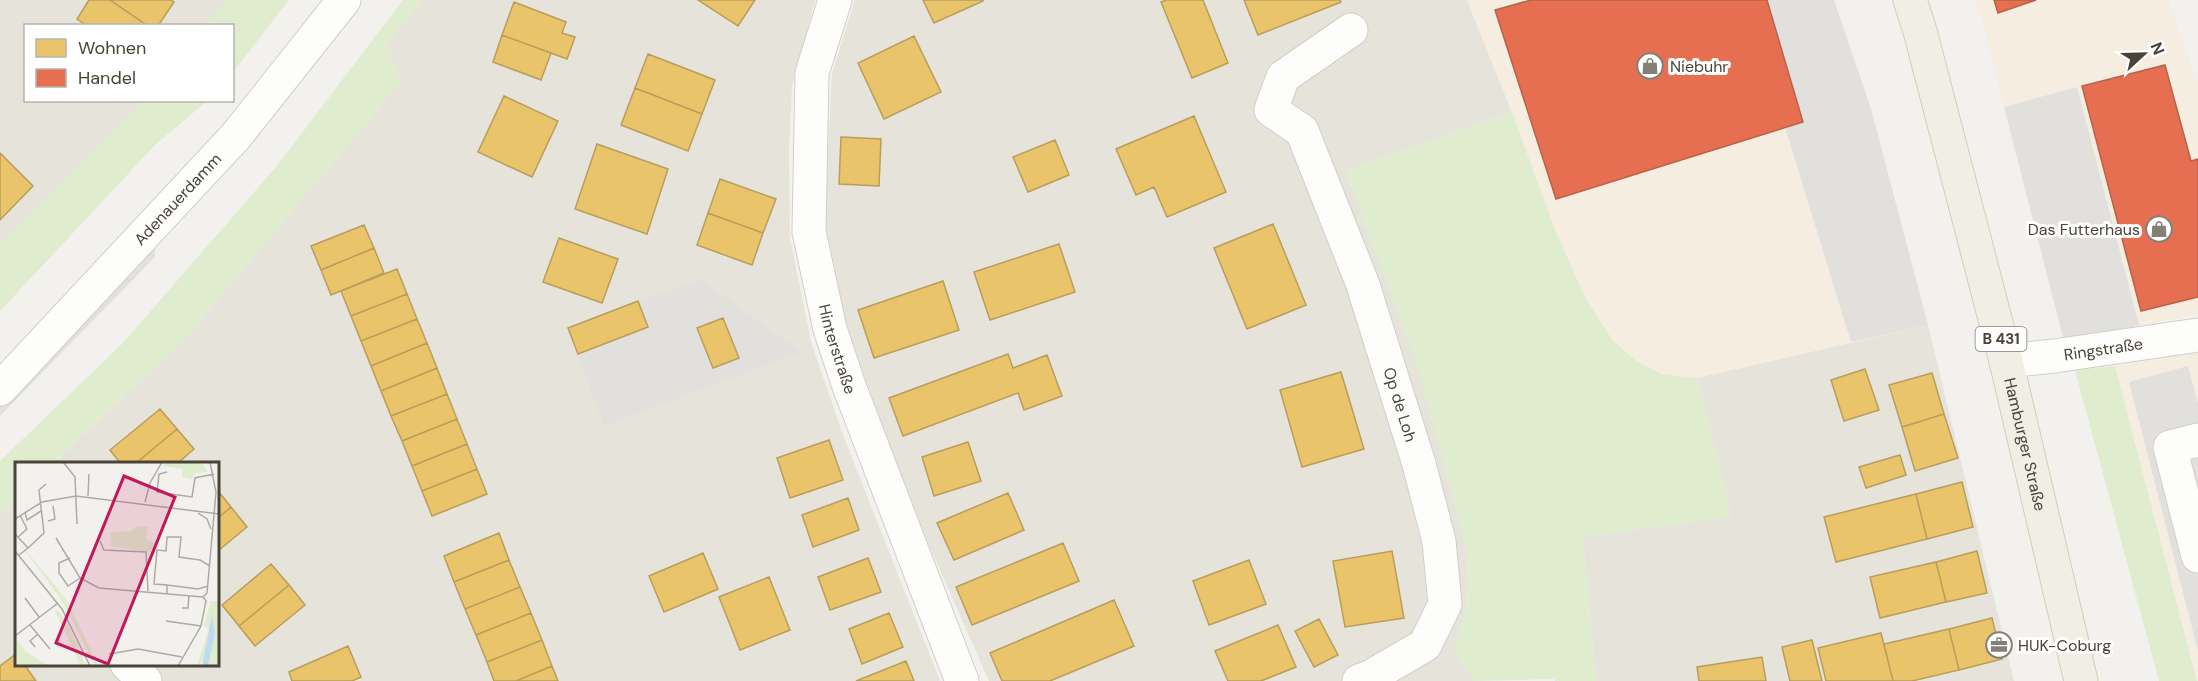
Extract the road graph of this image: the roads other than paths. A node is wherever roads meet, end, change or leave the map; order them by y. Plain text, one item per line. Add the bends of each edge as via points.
1 (344, 0) edge
2 (835, 0) edge
3 (1910, 0) edge
4 (1351, 30) dead end
5 (2198, 335) edge
6 (2006, 360) junction
7 (0, 389) edge
8 (2198, 440) edge
9 (2198, 556) edge
10 (129, 666) edge
11 (145, 681) edge
12 (962, 681) edge
13 (1359, 681) edge
14 (2081, 681) edge

1 - 7 street, Adenauerdamm via 236,136
2 - 12 street, Hinterstraße via 812,73 809,232 830,329 859,415
3 - 6 main road, Hamburger Straße / B 431
4 - 13 street, Op de Loh via 1283,77 1271,110 1302,131 1363,285 1419,464 1438,541 1445,604 1425,645
5 - 6 street, Ringstraße
6 - 14 main road, Hamburger Straße / B 431
8 - 9 street via 2170,447
10 - 11 street

